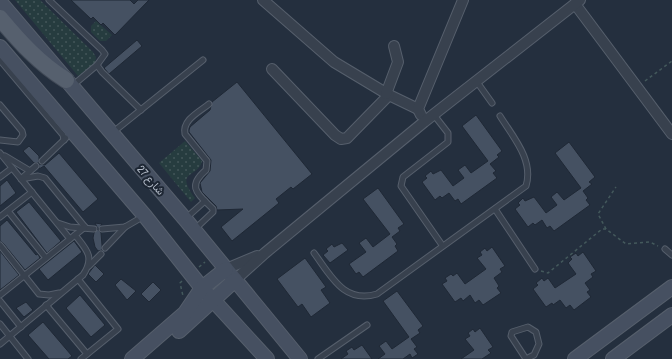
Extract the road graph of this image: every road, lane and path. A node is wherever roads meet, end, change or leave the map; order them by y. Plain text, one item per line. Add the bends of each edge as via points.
1 (49, 0) edge
2 (262, 0) edge
3 (463, 0) edge
4 (0, 2) edge
5 (578, 2) edge
6 (0, 18) edge
7 (394, 46) dead end
8 (0, 47) edge
9 (0, 60) edge
10 (203, 60) dead end
11 (672, 61) edge
12 (97, 65) junction
13 (272, 69) dead end
14 (477, 82) junction
15 (69, 83) junction
16 (637, 87) junction
17 (387, 94) junction
18 (492, 103) dead end
19 (209, 104) dead end
20 (0, 105) edge
21 (418, 109) junction
22 (141, 110) junction
23 (434, 115) junction
24 (500, 116) dead end
25 (64, 121) junction
26 (424, 122) junction
27 (111, 134) junction
28 (672, 134) edge
29 (0, 140) edge
30 (64, 140) junction
31 (0, 152) edge
32 (42, 160) dead end
33 (36, 166) dead end
34 (12, 168) junction
35 (30, 171) junction
36 (0, 177) edge
37 (21, 179) junction
38 (616, 187) dead end
39 (32, 192) junction
40 (205, 201) junction
41 (495, 209) junction
42 (8, 211) junction
43 (144, 216) junction
44 (0, 217) edge
45 (185, 219) junction
46 (56, 222) junction
47 (84, 227) junction
48 (125, 227) junction
49 (94, 228) dead end
50 (102, 229) dead end
51 (606, 229) junction
52 (194, 230) junction
53 (75, 235) junction
54 (70, 239) junction
55 (0, 245) edge
56 (442, 246) junction
57 (105, 248) dead end
58 (665, 249) joint
59 (265, 253) junction
60 (314, 253) dead end
61 (101, 254) dead end
62 (672, 256) edge
63 (46, 258) junction
64 (226, 269) junction
65 (535, 269) joint
66 (86, 270) junction
67 (25, 276) junction
68 (78, 279) junction
69 (235, 280) junction
70 (672, 287) edge
71 (202, 288) junction
72 (64, 291) junction
73 (0, 295) edge
74 (214, 300) junction
75 (0, 301) edge
76 (46, 305) junction
77 (642, 310) junction
78 (672, 315) edge
79 (0, 324) edge
80 (368, 325) dead end
81 (21, 327) junction
82 (655, 328) junction
83 (10, 336) junction
84 (0, 344) edge
85 (87, 354) junction
86 (28, 359) edge
87 (81, 359) edge
88 (132, 359) edge
89 (146, 359) edge
90 (268, 359) edge
91 (300, 359) edge
92 (318, 359) edge
93 (526, 359) edge
94 (576, 359) edge
95 (613, 359) edge

1 - 12 lane via 105,54
2 - 17 street via 334,62
3 - 21 street
4 - 15 main road, شارع 27
5 - 14 street
5 - 16 street
6 - 15 main road via 31,54
7 - 17 street via 398,62
8 - 25 main road
9 - 30 lane via 63,135
10 - 22 lane
11 - 16 path
12 - 15 lane
12 - 22 lane
13 - 17 street via 341,139 347,138
14 - 18 lane
14 - 23 street
15 - 27 main road, شارع 27
16 - 28 street
17 - 21 street
19 - 40 lane via 186,123 184,129 185,134 207,161 206,170 196,178 194,184
20 - 29 lane via 23,135 18,142
21 - 26 street
22 - 27 lane
23 - 26 street
23 - 56 lane via 448,133 448,142 403,177 401,186
24 - 41 lane via 525,157 529,172 526,186
25 - 30 lane
25 - 43 main road
26 - 59 street
27 - 45 main road, شارع 27
30 - 32 lane
31 - 34 lane
31 - 35 lane
33 - 35 lane
34 - 36 lane
34 - 37 lane
35 - 37 lane
37 - 39 lane
37 - 47 lane via 38,176 45,178
38 - 51 path via 598,214
39 - 42 lane
39 - 46 lane
40 - 45 lane
40 - 52 lane via 214,212
41 - 56 lane
41 - 65 lane
42 - 44 lane
42 - 63 lane
43 - 48 lane
43 - 71 main road
45 - 52 main road, شارع 27
46 - 47 lane via 70,227
46 - 54 lane
47 - 49 lane
47 - 53 lane
48 - 50 lane
48 - 57 lane
51 - 58 path via 626,244 650,242
51 - 65 path via 602,229 548,273
52 - 64 main road, شارع 27
53 - 54 lane
53 - 66 lane via 89,253
54 - 63 lane
55 - 67 lane
56 - 60 lane via 377,294 366,297 345,291
58 - 62 lane
59 - 64 street
59 - 69 street
61 - 66 lane
63 - 67 lane
64 - 69 main road, شارع 27
64 - 71 main road
66 - 68 lane
67 - 72 lane via 39,294 51,295
67 - 73 lane
68 - 72 lane
68 - 85 lane via 118,329
69 - 74 main road
69 - 91 main road, شارع 27
70 - 77 main road
71 - 74 main road
71 - 88 main road via 185,313
72 - 76 lane
74 - 89 main road
74 - 90 main road
75 - 81 lane
76 - 81 lane
76 - 85 lane
77 - 82 main road
77 - 94 main road
78 - 82 main road
79 - 83 lane
80 - 92 lane
81 - 83 lane
82 - 95 main road
83 - 84 lane
83 - 86 lane
85 - 87 lane
93 - 93 lane via 511,336 512,332 528,327 536,332 539,344 534,355

